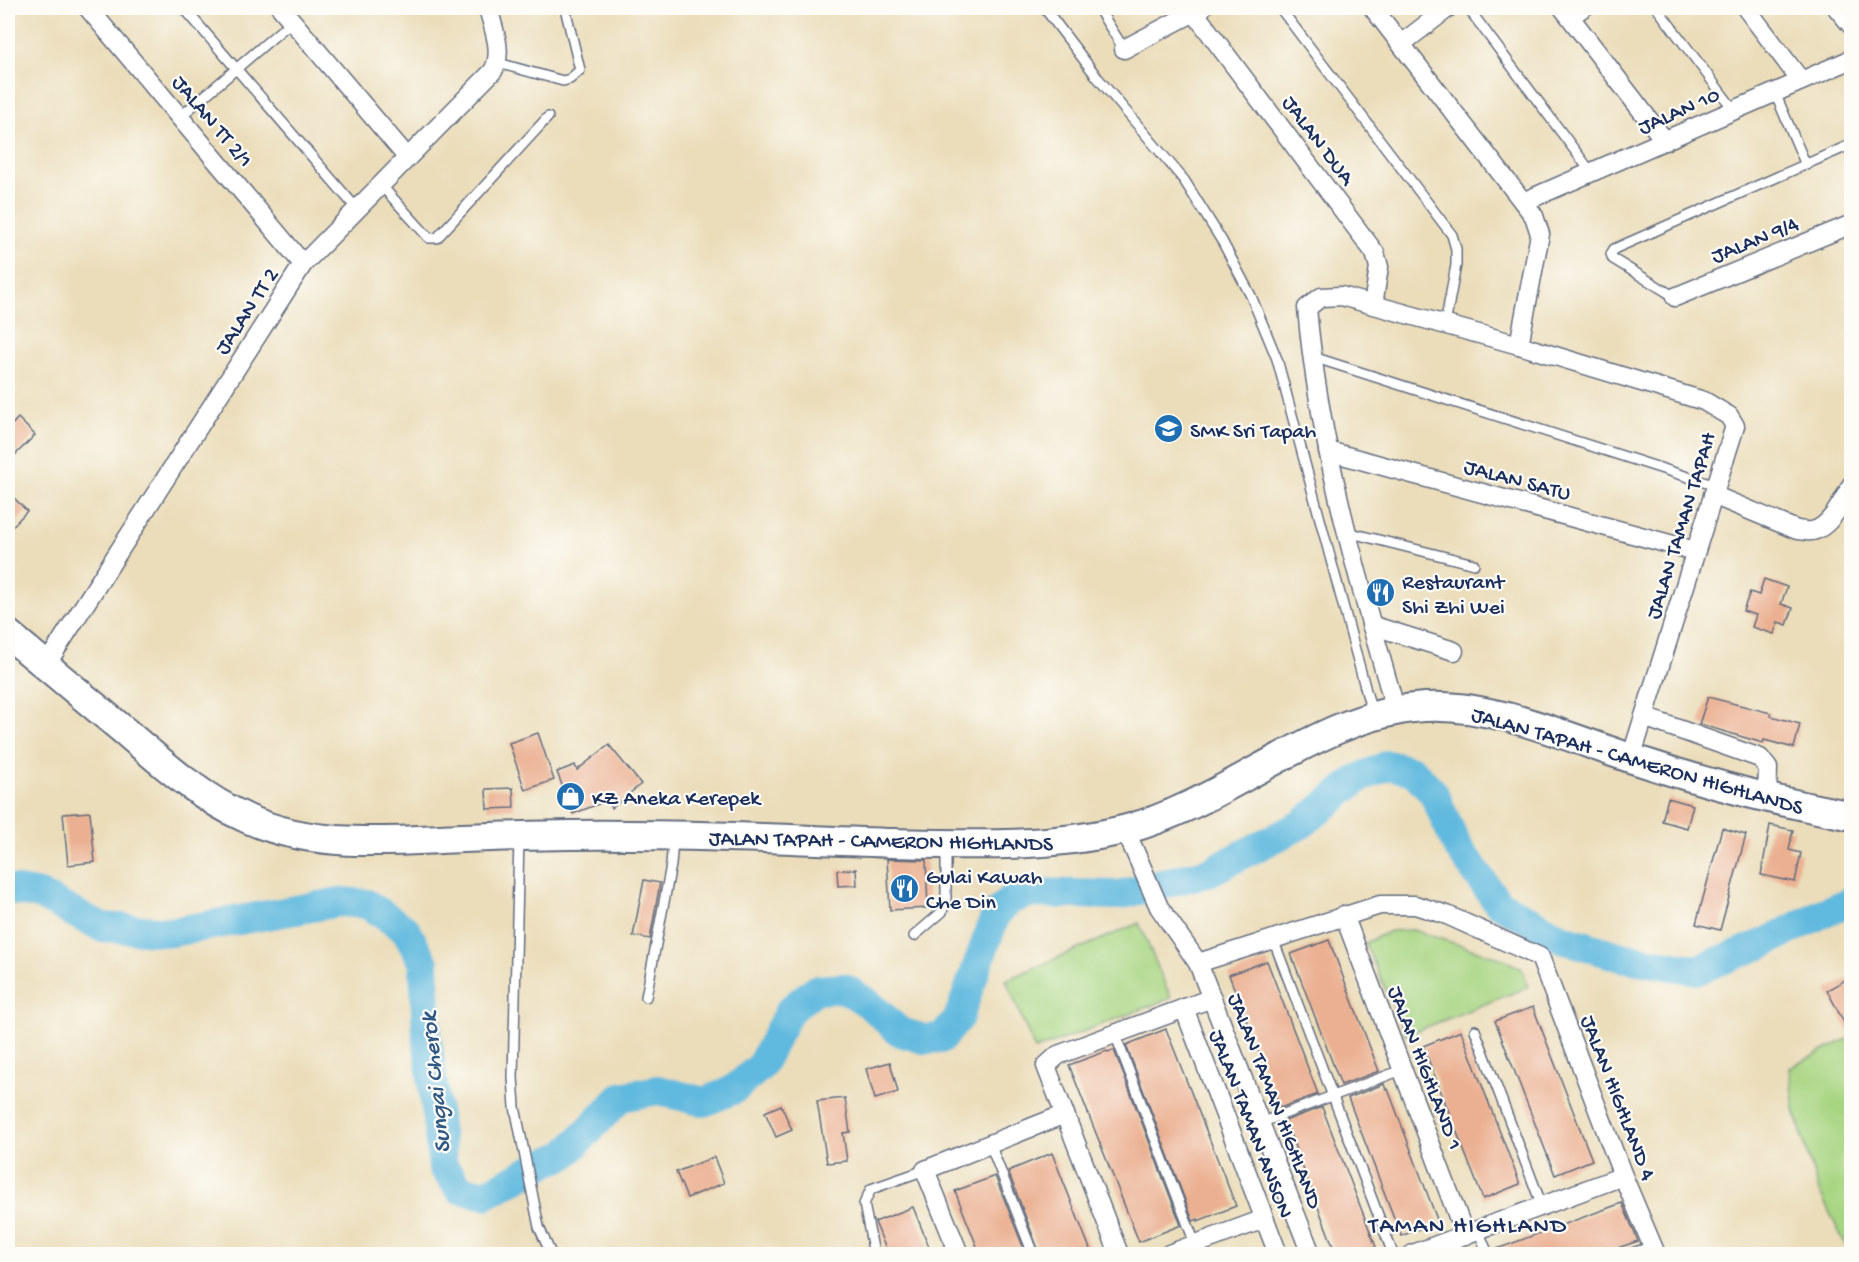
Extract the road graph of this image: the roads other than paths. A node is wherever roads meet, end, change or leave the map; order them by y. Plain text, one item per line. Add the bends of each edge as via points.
1 (88, 8) edge
2 (184, 8) edge
3 (488, 8) edge
4 (565, 8) edge
5 (1098, 8) edge
6 (1280, 8) edge
7 (1373, 8) edge
8 (1448, 8) edge
9 (1468, 8) edge
10 (1590, 8) edge
11 (1657, 8) edge
12 (1746, 8) edge
13 (1837, 8) edge
14 (1046, 10) dead end
15 (1198, 10) edge
16 (287, 14) edge
17 (1568, 14) edge
18 (1851, 26) edge
19 (1401, 44) junction
20 (1124, 49) joint
21 (1851, 59) edge
22 (498, 63) junction
23 (237, 69) junction
24 (1801, 81) junction
25 (1774, 93) junction
26 (1734, 110) junction
27 (180, 117) junction
28 (548, 117) dead end
29 (1665, 141) junction
30 (1851, 144) edge
31 (407, 157) junction
32 (1806, 165) junction
33 (1591, 172) junction
34 (380, 184) junction
35 (1523, 202) junction
36 (357, 209) junction
37 (1851, 224) edge
38 (303, 264) junction
39 (1675, 297) joint
40 (1373, 305) junction
41 (1445, 325) junction
42 (1519, 345) junction
43 (1311, 357) junction
44 (1328, 451) junction
45 (1851, 484) edge
46 (1715, 490) junction
47 (1347, 532) junction
48 (1695, 551) junction
49 (1474, 564) dead end
50 (1371, 625) junction
51 (8, 634) edge
52 (1454, 651) dead end
53 (46, 665) junction
54 (1384, 713) junction
55 (1644, 717) junction
56 (1631, 758) junction
57 (1767, 798) junction
58 (1851, 816) edge
59 (1125, 830) junction
60 (519, 836) junction
61 (673, 836) junction
62 (946, 844) junction
63 (1344, 915) junction
64 (915, 936) dead end
65 (1273, 939) junction
66 (1198, 963) junction
67 (646, 997) dead end
68 (1212, 998) junction
69 (1184, 1008) junction
70 (1475, 1030) dead end
71 (1115, 1034) junction
72 (1402, 1070) junction
73 (1332, 1096) junction
74 (1065, 1114) junction
75 (1260, 1123) junction
76 (990, 1144) junction
77 (925, 1170) junction
78 (1623, 1176) junction
79 (1542, 1206) junction
80 (1264, 1218) junction
81 (1472, 1232) junction
82 (1197, 1250) edge
83 (1654, 1250) edge
84 (551, 1254) edge
85 (874, 1254) edge
86 (959, 1254) edge
87 (1033, 1254) edge
88 (1119, 1254) edge
89 (1169, 1254) edge
90 (1278, 1254) edge
91 (1311, 1254) edge
92 (1393, 1254) edge
93 (1413, 1254) edge
94 (1488, 1254) edge
95 (1630, 1254) edge

1 - 27 street, JALAN TT 2/1
2 - 23 lane
3 - 22 street
4 - 22 lane via 580,70 576,75 563,81
5 - 20 lane
6 - 41 lane via 1452,236 1456,265
7 - 19 street
8 - 19 street
9 - 33 lane
10 - 17 lane
11 - 26 lane
12 - 24 street
13 - 18 street
14 - 54 lane via 1096,77 1185,180 1251,296 1277,359
15 - 20 street
15 - 40 street, JALAN DUA via 1375,253 1379,267
16 - 23 lane
16 - 31 street
17 - 29 street
19 - 35 street
21 - 24 street, JALAN 10
22 - 31 street, JALAN TT 2
23 - 27 lane
23 - 36 lane
24 - 25 street, JALAN 10
25 - 26 street, JALAN 10
25 - 32 lane
26 - 29 street, JALAN 10
27 - 38 street, JALAN TT 2/1
28 - 34 lane via 437,238 429,238
29 - 33 street, JALAN 10
30 - 32 lane
31 - 34 street, JALAN TT 2
32 - 39 lane via 1614,249 1613,259
33 - 35 street, JALAN 10
34 - 36 street, JALAN TT 2
35 - 42 street via 1534,216 1540,234
36 - 38 street, JALAN TT 2
37 - 39 street, JALAN 9/4
38 - 53 street, JALAN TT 2
40 - 41 street, JALAN TAMAN TAPAH
40 - 43 street, JALAN TAMAN TAPAH via 1341,296 1321,297 1307,308
41 - 42 street, JALAN TAMAN TAPAH
42 - 46 street, JALAN TAMAN TAPAH via 1704,401 1729,416 1735,426
43 - 44 street
43 - 46 lane
44 - 47 street
44 - 48 street, JALAN SATU
45 - 46 street via 1831,517 1812,531 1797,530
46 - 48 street, JALAN TAMAN TAPAH
47 - 49 lane
47 - 50 street
48 - 55 street, JALAN TAMAN TAPAH
50 - 52 street
50 - 54 street
51 - 53 main road, JALAN TAPAH - CAMERON HIGHLANDS
53 - 60 main road, JALAN TAPAH - CAMERON HIGHLANDS via 171,771 250,820 288,833 356,843
54 - 56 main road, JALAN TAPAH - CAMERON HIGHLANDS via 1428,707 1482,710
54 - 59 main road, JALAN TAPAH - CAMERON HIGHLANDS via 1312,742 1201,801
55 - 56 street, JALAN TAMAN TAPAH
55 - 57 street via 1760,758 1768,768
56 - 57 main road, JALAN TAPAH - CAMERON HIGHLANDS
57 - 58 main road, JALAN TAPAH - CAMERON HIGHLANDS
59 - 62 main road, JALAN TAPAH - CAMERON HIGHLANDS via 1069,841
59 - 66 street, JALAN TAMAN HIGHLAND via 1159,907
60 - 61 main road, JALAN TAPAH - CAMERON HIGHLANDS
60 - 84 lane via 515,1107 539,1227
61 - 62 main road, JALAN TAPAH - CAMERON HIGHLANDS
61 - 67 lane
62 - 64 lane via 946,897 942,912
63 - 65 street
63 - 72 street, JALAN HIGHLAND 1
63 - 78 street, JALAN HIGHLAND 4 via 1380,905 1415,905 1447,915 1540,957
65 - 66 street
65 - 73 lane
66 - 68 street, JALAN TAMAN HIGHLAND
68 - 69 street
68 - 75 street, JALAN TAMAN HIGHLAND
69 - 71 street
69 - 80 street, JALAN TAMAN ANSON
70 - 79 lane
71 - 74 street via 1058,1055 1046,1066
71 - 82 lane
72 - 73 lane
72 - 81 street, JALAN HIGHLAND 1
73 - 75 lane
73 - 92 lane
74 - 76 street
74 - 88 street
75 - 91 street, JALAN TAMAN HIGHLAND
76 - 77 street
76 - 87 lane
77 - 85 lane via 871,1189 864,1204
77 - 86 street
78 - 79 street
78 - 83 street, JALAN HIGHLAND 4
79 - 81 street
80 - 82 street
80 - 90 street, JALAN TAMAN ANSON
81 - 93 street
81 - 94 lane
82 - 89 street
83 - 95 lane

